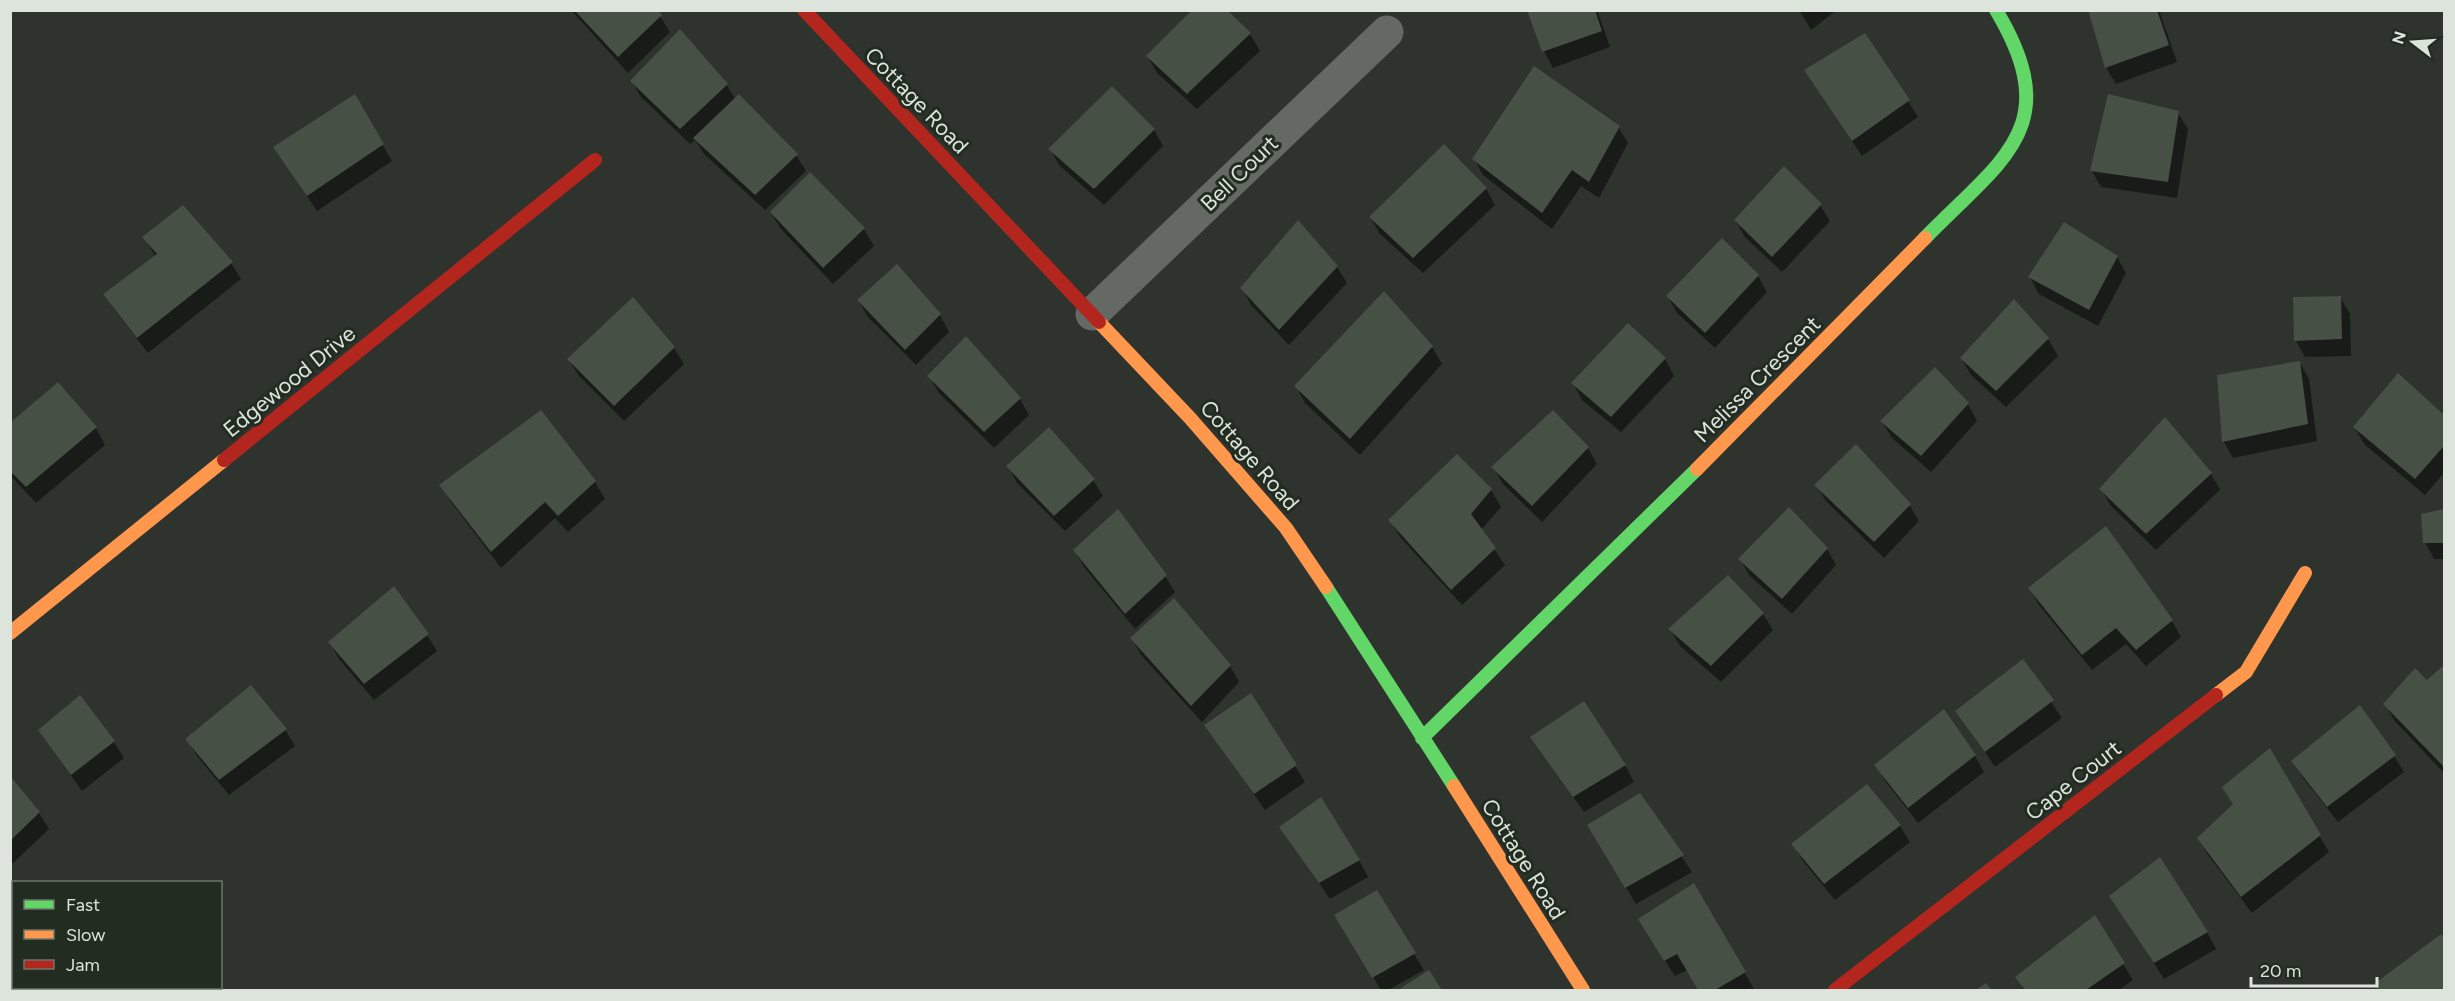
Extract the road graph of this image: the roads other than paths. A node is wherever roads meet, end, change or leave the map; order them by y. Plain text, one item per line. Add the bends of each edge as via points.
1 (804, 10) edge
2 (1996, 10) edge
3 (1387, 32) dead end
4 (595, 160) dead end
5 (1092, 314) junction
6 (2305, 573) dead end
7 (10, 633) edge
8 (1422, 738) junction
9 (1583, 990) edge
10 (1835, 990) edge

1 - 5 street, Cottage Road
2 - 8 street, Melissa Crescent via 2015,47 2028,94 2021,134 1999,164 1746,421
3 - 5 street, Bell Court
4 - 7 street, Edgewood Drive
5 - 8 street, Cottage Road via 1286,528
6 - 10 street, Cape Court via 2246,672
8 - 9 street, Cottage Road

